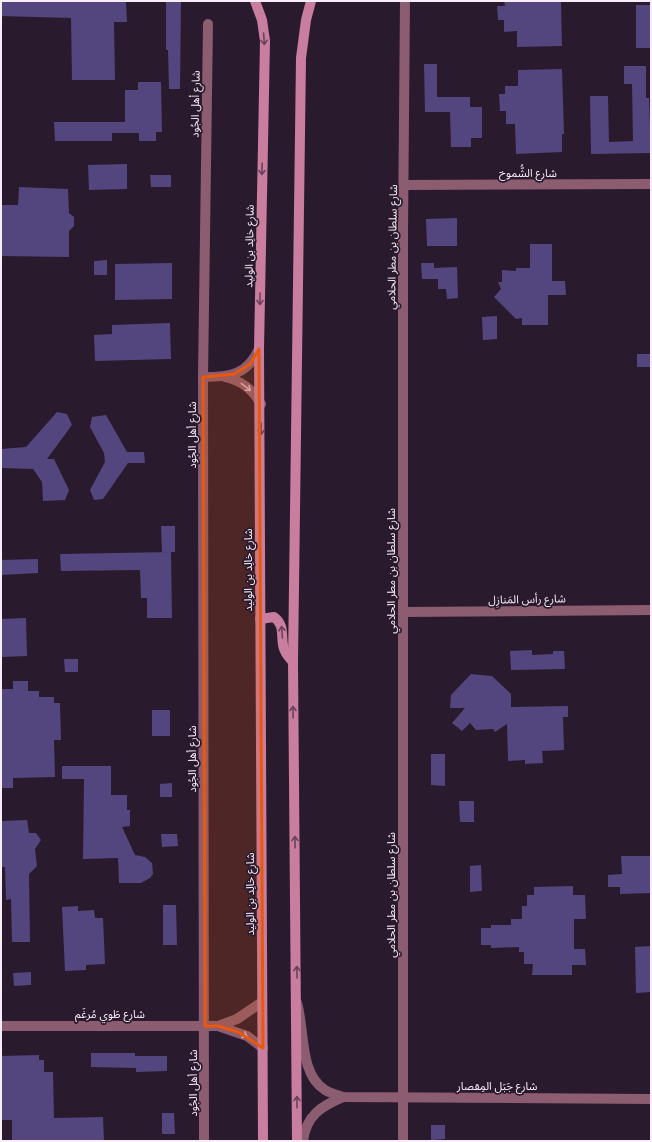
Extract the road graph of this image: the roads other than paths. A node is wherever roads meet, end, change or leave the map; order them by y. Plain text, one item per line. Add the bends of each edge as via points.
1 (255, 1) edge
2 (311, 1) edge
3 (405, 1) edge
4 (208, 24) dead end
5 (651, 184) edge
6 (404, 185) junction
7 (259, 349) junction
8 (225, 376) junction
9 (203, 377) junction
10 (261, 404) junction
11 (651, 610) edge
12 (403, 612) junction
13 (260, 619) junction
14 (293, 662) junction
15 (262, 1002) junction
16 (297, 1002) junction
17 (1, 1026) edge
18 (205, 1026) junction
19 (218, 1026) junction
20 (263, 1048) junction
21 (343, 1097) junction
22 (403, 1098) junction
23 (651, 1099) edge
24 (204, 1141) edge
25 (263, 1141) edge
26 (297, 1141) edge
27 (303, 1141) edge
28 (403, 1141) edge

1 -> 7 street, شارع خالِد بن الوليد via 262,20 264,41
2 - 14 street via 301,58
3 - 6 street, شارع سلطان بن مطر الحلامي
4 - 9 street, شارع أهل الجُود
5 - 6 street, شارع الشُّموخ
6 - 12 street, شارع سلطان بن مطر الحلامي
7 - 8 street via 246,367
7 - 10 street, شارع خالِد بن الوليد
8 - 9 street
8 -> 10 street via 247,386
9 - 18 street, شارع أهل الجُود
10 -> 13 street, شارع خالِد بن الوليد
11 - 12 street, شارع رأس المَنازِل
12 - 22 street, شارع سلطان بن مطر الحلامي
14 -> 13 street via 284,648 282,626 279,621 274,617
13 - 15 street, شارع خالِد بن الوليد
16 -> 14 street
15 - 19 street, شارع طَوي مُرغَم via 246,1015
15 - 20 street, شارع خالِد بن الوليد
16 - 21 street, شارع جَبَل المِقصار via 302,1019 306,1064 314,1080 325,1090
26 -> 16 street
17 - 18 street, شارع طَوي مُرغَم
18 - 19 street, شارع طَوي مُرغَم
18 - 24 street, شارع أهل الجُود
19 -> 20 street, شارع طَوي مُرغَم via 238,1032
20 - 25 street, شارع خالِد بن الوليد
21 - 22 street, شارع جَبَل المِقصار
21 - 27 street, شارع جَبَل المِقصار via 316,1112 308,1122
22 - 23 street, شارع جَبَل المِقصار
22 - 28 street, شارع سلطان بن مطر الحلامي

